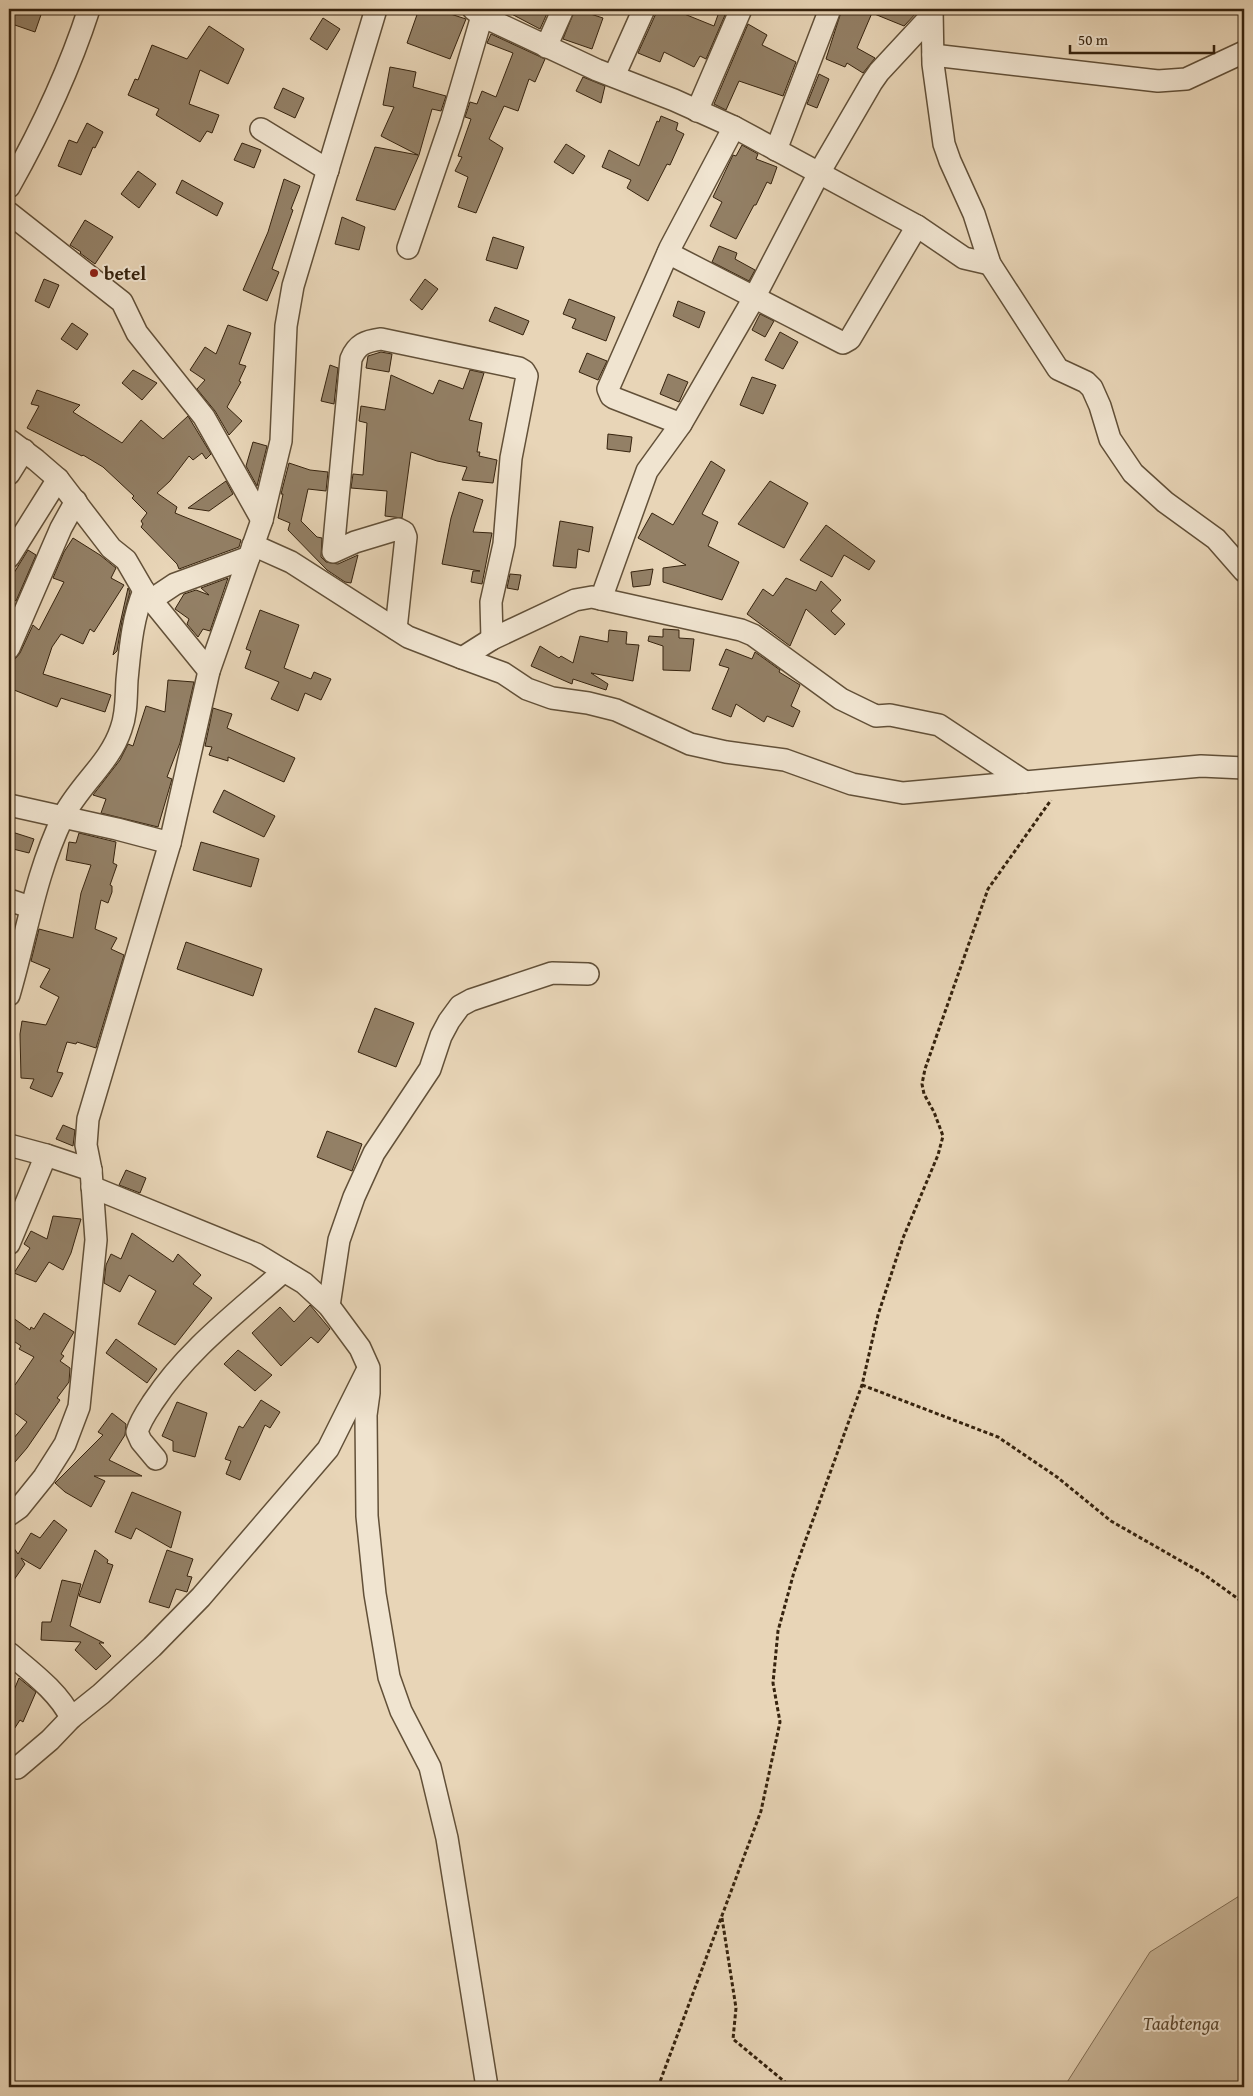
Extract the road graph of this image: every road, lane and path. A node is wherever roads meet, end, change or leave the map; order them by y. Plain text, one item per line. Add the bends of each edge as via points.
1 (89, 9) edge
2 (376, 9) edge
3 (562, 9) edge
4 (644, 9) edge
5 (741, 9) edge
6 (830, 9) edge
7 (478, 12) edge
8 (931, 12) edge
9 (546, 48) junction
10 (1244, 52) edge
11 (933, 55) junction
12 (614, 76) junction
13 (697, 111) junction
14 (734, 127) junction
15 (261, 129) dead end
16 (776, 150) junction
17 (328, 170) junction
18 (818, 172) junction
19 (9, 187) edge
20 (9, 213) edge
21 (917, 226) junction
22 (408, 248) dead end
23 (668, 253) junction
24 (990, 264) junction
25 (754, 298) junction
26 (681, 424) junction
27 (16, 445) edge
28 (9, 474) edge
29 (58, 480) junction
30 (76, 501) junction
31 (262, 520) junction
32 (251, 551) junction
33 (333, 552) junction
34 (9, 557) edge
35 (1244, 571) edge
36 (316, 578) junction
37 (147, 596) junction
38 (601, 599) junction
39 (396, 629) junction
40 (492, 639) junction
41 (9, 648) edge
42 (462, 658) junction
43 (209, 671) junction
44 (1244, 768) edge
45 (1068, 777) junction
46 (1025, 782) junction
47 (9, 805) edge
48 (63, 817) junction
49 (170, 843) junction
50 (9, 900) edge
51 (30, 907) junction
52 (588, 974) dead end
53 (9, 994) edge
54 (9, 1145) edge
55 (46, 1155) junction
56 (92, 1179) junction
57 (9, 1244) edge
58 (284, 1271) junction
59 (329, 1306) junction
60 (368, 1368) junction
61 (862, 1385) junction
62 (156, 1459) dead end
63 (9, 1516) edge
64 (1244, 1603) edge
65 (9, 1653) edge
66 (71, 1718) junction
67 (17, 1768) dead end
68 (722, 1917) junction
69 (488, 2087) edge
70 (658, 2087) edge
71 (792, 2087) edge

1 - 19 street via 44,124
2 - 17 street
3 - 9 street
4 - 12 street
5 - 13 street
6 - 16 street
7 - 9 street
7 - 22 street via 451,122
8 - 11 street
8 - 18 street via 879,72
9 - 12 street
10 - 11 street via 1186,78 1158,81
11 - 24 street via 944,144 974,214
12 - 13 street
13 - 14 street
14 - 16 street
14 - 23 street
15 - 17 street
16 - 18 street
17 - 31 street via 293,286 286,336 281,441
18 - 21 street
18 - 25 street
20 - 31 street via 122,302 137,333 204,417
21 - 24 street via 964,258
21 - 25 street via 846,343
23 - 25 street
23 - 26 street via 608,389 614,398
24 - 35 street via 1058,369 1092,388 1110,439 1133,473 1165,502 1216,539
25 - 26 street
26 - 38 street via 647,471
27 - 28 street
27 - 29 street
29 - 30 street
29 - 34 street
30 - 37 street via 111,548 126,560
30 - 41 street
31 - 32 street
32 - 36 street via 291,562
32 - 37 street
32 - 43 street
33 - 36 street
33 - 39 street via 398,529 404,532
33 - 40 street via 351,359 359,345 381,339 524,370 527,376 511,458 504,544 491,602
36 - 39 street
37 - 43 street
37 - 48 street via 136,609 132,629 121,731 105,760 75,796
38 - 40 street via 575,600
38 - 46 street via 753,635 841,699 876,716 890,715 939,725
39 - 42 street
40 - 42 street
42 - 46 street via 503,673 527,690 616,710 690,744 784,760 852,784 903,793
43 - 49 street
44 - 45 street via 1201,766
45 - 46 street
45 - 61 path via 988,889 925,1069 924,1094 943,1136 900,1247 878,1315
47 - 48 street
48 - 49 street
48 - 51 street via 42,866
49 - 56 street via 88,1119 86,1145
50 - 51 street
51 - 53 street
52 - 59 street via 552,973 460,1006 441,1036 430,1069 374,1153 354,1197 339,1240
54 - 55 street
55 - 56 street
55 - 57 street
56 - 58 street via 256,1254
56 - 63 street via 96,1240 79,1406 65,1444 50,1468
58 - 59 street via 304,1283
58 - 62 street via 170,1377 137,1432
59 - 60 street via 360,1348
60 - 66 street via 328,1450 201,1597 152,1647
60 - 69 street via 367,1516 375,1594 389,1677 401,1711 430,1767 447,1838
61 - 64 path via 998,1437 1057,1477 1111,1522 1202,1573
61 - 68 path via 794,1572 778,1630 773,1683 780,1722 761,1811
65 - 66 street via 49,1690
66 - 67 street
68 - 70 path
68 - 71 path via 736,2008 733,2039

